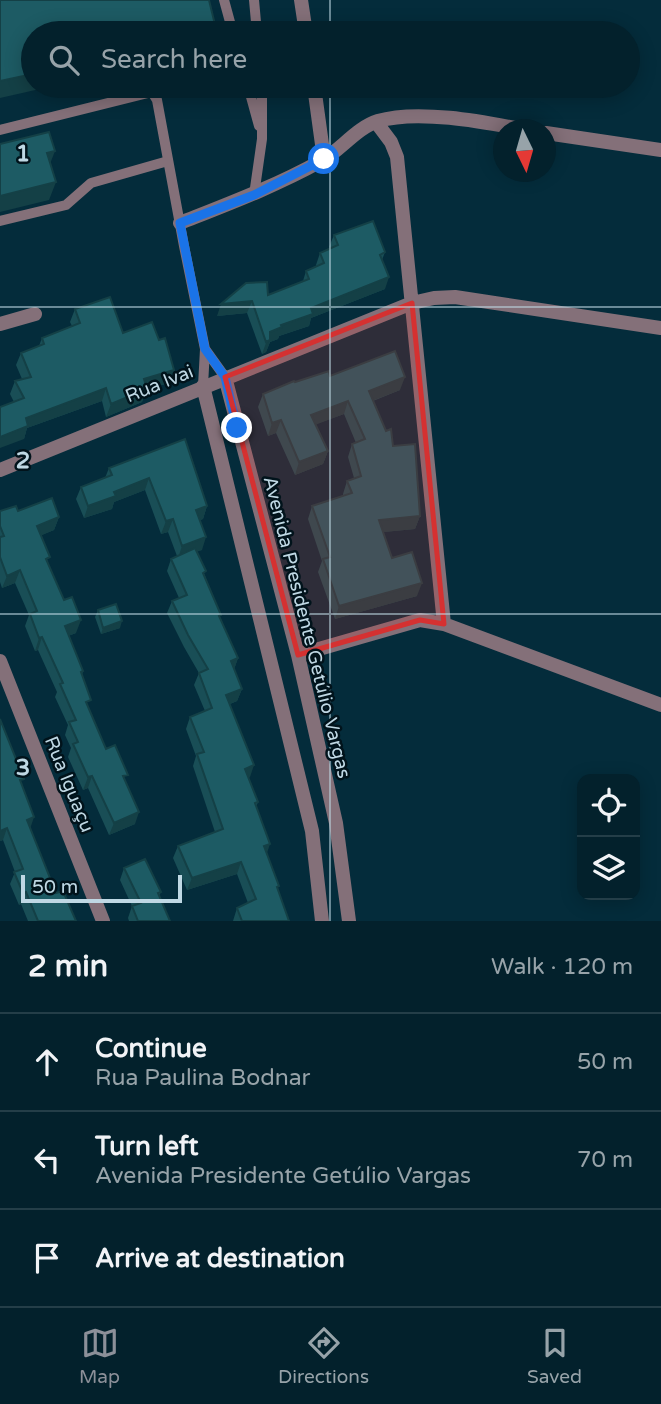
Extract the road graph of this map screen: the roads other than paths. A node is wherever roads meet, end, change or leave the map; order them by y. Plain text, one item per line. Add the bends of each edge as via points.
1 (224, 0) edge
2 (254, 0) edge
3 (301, 0) edge
4 (230, 21) edge
5 (256, 21) edge
6 (304, 21) edge
7 (128, 98) edge
8 (156, 98) edge
9 (251, 98) edge
10 (262, 98) edge
11 (316, 98) edge
12 (376, 122) junction
13 (493, 124) edge
14 (0, 130) edge
15 (556, 135) edge
16 (262, 139) junction
17 (661, 150) edge
18 (324, 159) junction
19 (168, 161) junction
20 (254, 195) junction
21 (0, 221) edge
22 (180, 223) junction
23 (412, 303) junction
24 (35, 314) dead end
25 (0, 324) edge
26 (661, 328) edge
27 (205, 349) junction
28 (225, 377) junction
29 (203, 386) junction
30 (0, 470) edge
31 (444, 624) junction
32 (298, 655) junction
33 (0, 661) edge
34 (661, 705) edge
35 (103, 921) edge
36 (322, 921) edge
37 (349, 921) edge

1 - 4 lane
2 - 5 lane
3 - 6 street
7 - 14 lane, Avenida Presidente Getúlio Vargas
8 - 19 lane, Avenida Presidente Getúlio Vargas
9 - 16 lane
10 - 16 lane
11 - 18 street
12 - 13 street via 400,117
12 - 18 street
12 - 23 street via 397,158
15 - 17 street
16 - 20 lane
18 - 20 street
19 - 21 lane via 91,183 66,205
19 - 22 lane, Avenida Presidente Getúlio Vargas
20 - 22 street
22 - 27 lane, Avenida Presidente Getúlio Vargas
23 - 26 street, Rua Ivai via 455,297
23 - 28 street, Rua Ivai
23 - 31 street
24 - 25 street
27 - 28 lane, Avenida Presidente Getúlio Vargas
27 - 29 lane, Avenida Presidente Getúlio Vargas
28 - 29 street, Rua Ivai
28 - 32 street, Avenida Presidente Getúlio Vargas
29 - 30 street, Rua Ivai
29 - 36 street, Avenida Presidente Getúlio Vargas via 312,831
31 - 32 street via 420,621
31 - 34 street
32 - 37 street, Avenida Presidente Getúlio Vargas via 336,823
33 - 35 street, Rua Iguaçu

